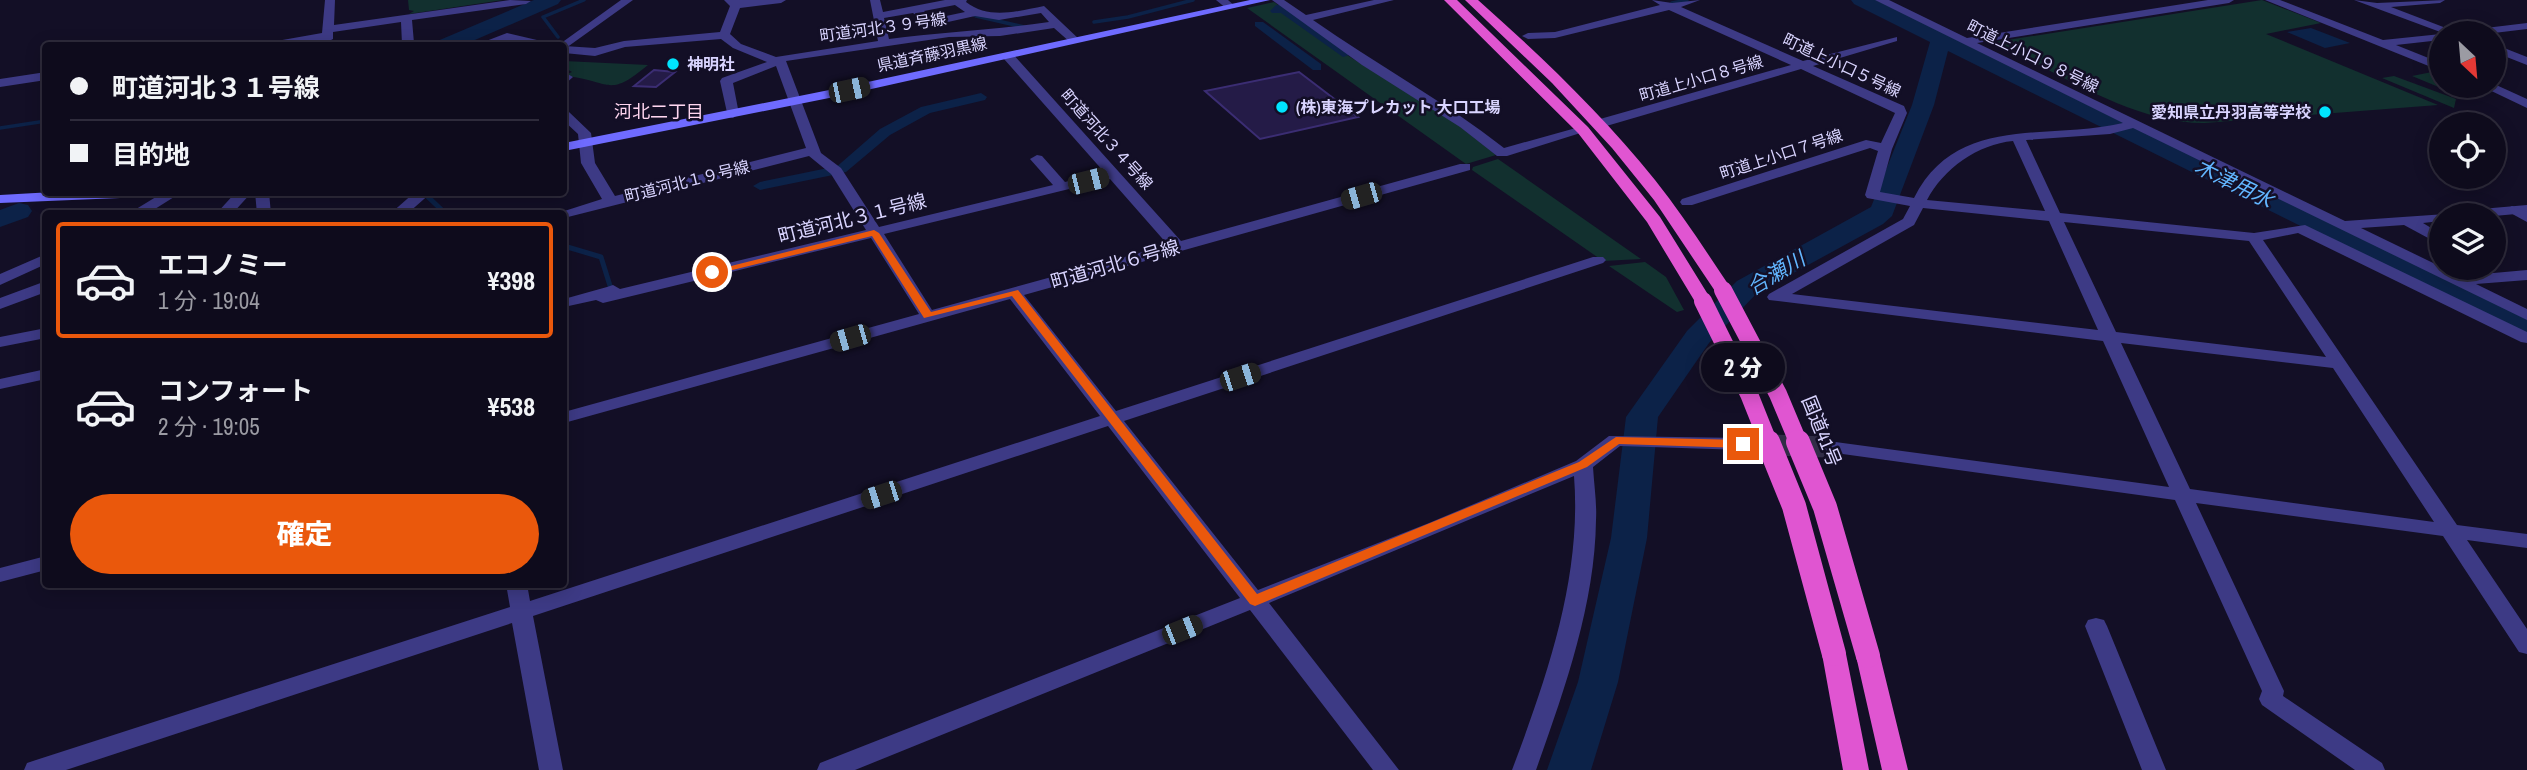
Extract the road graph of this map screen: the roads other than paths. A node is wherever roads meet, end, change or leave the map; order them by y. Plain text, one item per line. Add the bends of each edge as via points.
1 (330, 0) edge
2 (628, 0) edge
3 (781, 0) edge
4 (875, 0) edge
5 (960, 0) edge
6 (1265, 0) edge
7 (1277, 0) edge
8 (1389, 0) edge
9 (1450, 0) edge
10 (1471, 0) edge
11 (1695, 0) edge
12 (1880, 0) edge
13 (2150, 0) edge
14 (2229, 0) edge
15 (2270, 0) edge
16 (2359, 0) edge
17 (2440, 0) edge
18 (526, 1) edge
19 (733, 2) edge
20 (1668, 2) edge
21 (1226, 4) edge
22 (2376, 6) junction
23 (916, 9) junction
24 (2172, 9) junction
25 (975, 13) junction
26 (878, 16) junction
27 (406, 17) junction
28 (1303, 19) junction
29 (1057, 24) junction
30 (2429, 25) edge
31 (2527, 26) edge
32 (2506, 29) edge
33 (2506, 30) edge
34 (724, 34) junction
35 (1527, 34) dead end
36 (328, 37) edge
37 (2429, 38) edge
38 (2527, 38) edge
39 (1893, 39) dead end
40 (1075, 41) junction
41 (1968, 41) junction
42 (287, 42) edge
43 (408, 42) edge
44 (490, 42) edge
45 (533, 42) edge
46 (884, 44) junction
47 (2381, 44) junction
48 (567, 45) edge
49 (567, 48) edge
50 (2506, 53) edge
51 (1008, 56) junction
52 (776, 60) junction
53 (2527, 61) edge
54 (2429, 62) edge
55 (1802, 65) junction
56 (42, 77) edge
57 (0, 83) edge
58 (2506, 94) edge
59 (2527, 95) edge
60 (2511, 96) junction
61 (796, 101) junction
62 (2527, 104) edge
63 (733, 114) junction
64 (567, 118) edge
65 (2133, 124) junction
66 (1591, 127) junction
67 (2018, 138) junction
68 (583, 143) junction
69 (567, 146) edge
70 (1883, 148) junction
71 (813, 151) junction
72 (1037, 159) dead end
73 (1465, 167) dead end
74 (1115, 174) junction
75 (1062, 187) junction
76 (69, 196) edge
77 (168, 196) edge
78 (241, 196) edge
79 (420, 196) edge
80 (0, 199) edge
81 (610, 200) junction
82 (1689, 202) dead end
83 (1911, 202) junction
84 (2519, 209) edge
85 (142, 210) edge
86 (227, 210) edge
87 (402, 210) edge
88 (567, 213) edge
89 (2429, 218) edge
90 (2527, 218) edge
91 (2057, 219) junction
92 (2407, 220) junction
93 (2344, 226) junction
94 (873, 231) junction
95 (2429, 233) edge
96 (2253, 237) junction
97 (1178, 247) junction
98 (42, 260) edge
99 (1598, 260) dead end
100 (2527, 275) edge
101 (2506, 277) edge
102 (0, 280) edge
103 (2469, 280) edge
104 (2458, 281) junction
105 (42, 288) edge
106 (2428, 290) junction
107 (1014, 293) junction
108 (567, 303) dead end
109 (0, 304) edge
110 (2527, 315) edge
111 (928, 316) junction
112 (42, 333) edge
113 (2111, 336) junction
114 (2527, 338) edge
115 (0, 342) edge
116 (2340, 364) junction
117 (42, 375) edge
118 (0, 384) edge
119 (567, 417) edge
120 (1112, 419) junction
121 (1743, 444) tunnel mouth
122 (1829, 447) tunnel mouth
123 (1583, 465) junction
124 (2183, 495) junction
125 (2449, 531) junction
126 (2527, 541) edge
127 (42, 564) edge
128 (0, 576) edge
129 (517, 588) edge
130 (1255, 601) junction
131 (522, 612) junction
132 (2096, 626) dead end
133 (2527, 646) edge
134 (36, 770) edge
135 (551, 770) edge
136 (829, 770) edge
137 (1387, 770) edge
138 (1524, 770) edge
139 (1856, 770) edge
140 (1895, 770) edge
141 (2154, 770) edge
142 (2373, 770) edge

1 - 36 street
2 - 48 street
3 - 19 street
4 - 26 street
5 - 23 street
5 - 25 street
6 - 21 main road, 県道斉藤羽黒線
7 - 28 street, 町道上小口８号線
8 - 28 street
9 - 66 highway, 国道41号
10 - 66 highway, 国道41号
11 - 20 street
12 - 41 street, 町道上小口９８号線
13 - 24 street
14 - 24 street
15 - 47 street
16 - 22 street
17 - 22 street
18 - 27 street
19 - 34 street
20 - 35 street via 1555,35
20 - 55 street, 町道上小口５号線
21 - 40 main road, 県道斉藤羽黒線
22 - 30 street
23 - 25 street via 930,23
23 - 26 street
24 - 41 street
25 - 29 street via 992,19 1044,9
26 - 46 street
27 - 36 street
27 - 43 street
28 - 66 street, 町道上小口８号線 via 1502,153
29 - 40 street
29 - 46 street, 町道河北３９号線
31 - 32 street
33 - 38 street
34 - 49 street via 624,44 595,52
34 - 52 street via 737,46
36 - 42 street
37 - 47 street
39 - 55 street, 町道上小口８号線
40 - 51 main road, 県道斉藤羽黒線
41 - 65 street, 町道上小口９８号線
44 - 45 street via 507,36
46 - 52 street, 町道河北３９号線
47 - 54 street
50 - 53 street
51 - 61 main road, 県道斉藤羽黒線
51 - 74 street, 町道河北３４号線
52 - 61 street
52 - 63 street, 町道河北３９号線 via 726,81
55 - 66 street, 町道上小口８号線
55 - 70 street, 町道上小口５号線 via 1899,109
56 - 57 street
58 - 60 street
59 - 60 street
60 - 62 street
61 - 63 main road, 県道斉藤羽黒線
61 - 71 street
63 - 68 main road, 県道斉藤羽黒線
64 - 68 street via 581,130
65 - 67 street
65 - 93 street, 町道上小口９８号線
66 - 139 highway, 国道41号, bridge via 1654,220 1744,382 1794,506 1834,654
66 - 140 highway, 国道41号, bridge via 1676,219 1733,307 1778,394 1825,507
67 - 83 street via 2001,138 1962,153
67 - 91 street
68 - 69 main road, 県道斉藤羽黒線
68 - 81 street via 593,175
70 - 82 street via 1702,205
70 - 83 street, 町道上小口５号線 via 1872,195
71 - 81 street, 町道河北１９号線
71 - 94 street via 836,171
72 - 75 street
73 - 97 street, 町道河北６号線
74 - 75 street, 町道河北３１号線
74 - 97 street, 町道河北３４号線
75 - 94 street, 町道河北３１号線
76 - 80 main road
77 - 85 street
78 - 86 street
79 - 87 street
81 - 88 street, 町道河北１９号線
83 - 91 street, 町道上小口５号線
83 - 113 street via 1909,222 1775,297
84 - 90 street
89 - 92 street
91 - 96 street, 町道上小口５号線
91 - 113 street
92 - 93 street
92 - 95 street
93 - 104 street, 町道上小口９８号線
94 - 108 street, 町道河北３１号線
94 - 111 street
96 - 106 street, 町道上小口５号線 via 2300,228
96 - 116 street
97 - 107 street, 町道河北６号線
98 - 102 street
99 - 120 street
100 - 101 street
103 - 104 street
104 - 106 street
104 - 110 street, 町道上小口９８号線
105 - 109 street
106 - 114 street, 町道上小口５号線
107 - 111 street, 町道河北６号線
107 - 120 street
111 - 119 street, 町道河北６号線
112 - 115 street
113 - 116 street
113 - 124 street
116 - 125 street
117 - 118 street
120 - 130 street
120 - 131 street
121 - 123 street via 1616,440
122 - 124 street
123 - 130 street
123 - 138 street via 1586,527 1570,619 1546,712
124 - 125 street
124 - 142 street via 2273,691 2270,699
125 - 126 street
125 - 133 street
127 - 128 street
129 - 131 street
130 - 136 street
130 - 137 street
131 - 134 street
131 - 135 street
132 - 141 street

